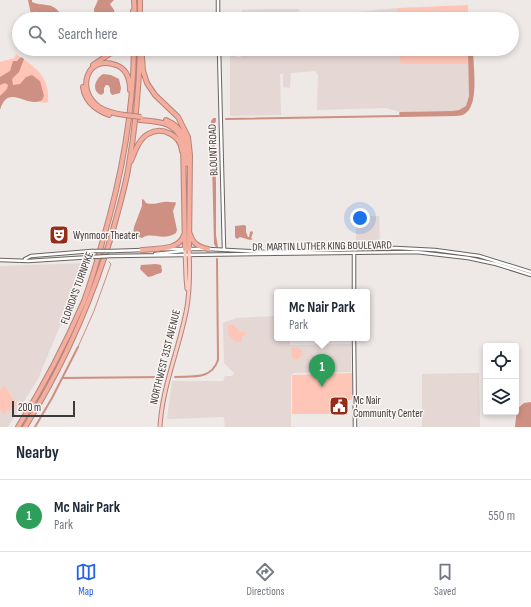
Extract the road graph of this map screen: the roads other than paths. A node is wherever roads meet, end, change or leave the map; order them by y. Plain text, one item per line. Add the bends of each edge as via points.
1 (134, 0) edge
2 (140, 0) edge
3 (218, 0) edge
4 (133, 12) edge
5 (135, 12) edge
6 (140, 12) edge
7 (218, 12) edge
8 (107, 56) edge
9 (133, 56) edge
10 (140, 56) edge
11 (141, 56) edge
12 (219, 56) edge
13 (130, 104) junction
14 (125, 117) junction
15 (141, 118) junction
16 (128, 170) junction
17 (184, 192) junction
18 (190, 196) junction
19 (187, 230) junction
20 (187, 249) junction
21 (208, 249) junction
22 (354, 249) junction
23 (142, 250) junction
24 (224, 250) junction
25 (288, 253) junction
26 (354, 253) junction
27 (187, 255) junction
28 (149, 256) junction
29 (460, 256) junction
30 (479, 256) junction
31 (0, 260) edge
32 (24, 260) junction
33 (531, 272) edge
34 (531, 276) edge
35 (354, 289) edge
36 (354, 341) edge
37 (18, 427) edge
38 (25, 427) edge
39 (160, 427) edge
40 (356, 427) edge

1 - 4 highway
1 - 5 highway
2 - 6 highway
3 - 7 main road
8 - 14 highway via 89,68 84,76 85,95 96,109 109,115
9 - 13 highway, FLORIDA'S TURNPIKE
10 - 16 highway, FLORIDA'S TURNPIKE via 135,126
11 - 18 highway via 147,83 178,117 188,137
12 - 24 main road, BLOUNT ROAD
13 - 14 highway via 129,80 124,70 107,63 92,68 86,80 86,90 90,99 103,109
13 - 37 highway, FLORIDA'S TURNPIKE via 119,182 84,299 52,369
14 - 15 highway
15 - 17 highway via 166,123 181,136 184,146
15 - 18 highway via 171,122 184,136 187,145
16 - 17 highway via 142,139 154,131 168,132 182,148
16 - 38 highway, FLORIDA'S TURNPIKE via 120,207 90,300 57,372
17 - 19 highway
18 - 19 highway
19 - 20 highway
19 - 21 highway via 194,242
19 - 23 highway via 177,245
20 - 21 main road, DR. MARTIN LUTHER KING BOULEVARD
20 - 23 main road, DR. MARTIN LUTHER KING BOULEVARD
20 - 27 main road, NORTHWEST 31ST AVENUE
20 - 28 main road
21 - 24 main road, DR. MARTIN LUTHER KING BOULEVARD
22 - 25 main road, DR. MARTIN LUTHER KING BOULEVARD
22 - 26 main road
22 - 30 main road, DR. MARTIN LUTHER KING BOULEVARD via 428,249
23 - 32 main road, DR. MARTIN LUTHER KING BOULEVARD, bridge via 31,256
24 - 25 main road, DR. MARTIN LUTHER KING BOULEVARD
25 - 26 main road, DR. MARTIN LUTHER KING BOULEVARD
25 - 27 main road, DR. MARTIN LUTHER KING BOULEVARD
26 - 29 main road, DR. MARTIN LUTHER KING BOULEVARD via 416,252
26 - 35 main road
27 - 28 main road, DR. MARTIN LUTHER KING BOULEVARD
27 - 39 main road, NORTHWEST 31ST AVENUE via 190,281 186,309 167,383
28 - 32 main road, DR. MARTIN LUTHER KING BOULEVARD, bridge
29 - 30 main road
29 - 34 main road, DR. MARTIN LUTHER KING BOULEVARD via 496,264
30 - 33 main road, DR. MARTIN LUTHER KING BOULEVARD
31 - 32 main road
36 - 40 main road

